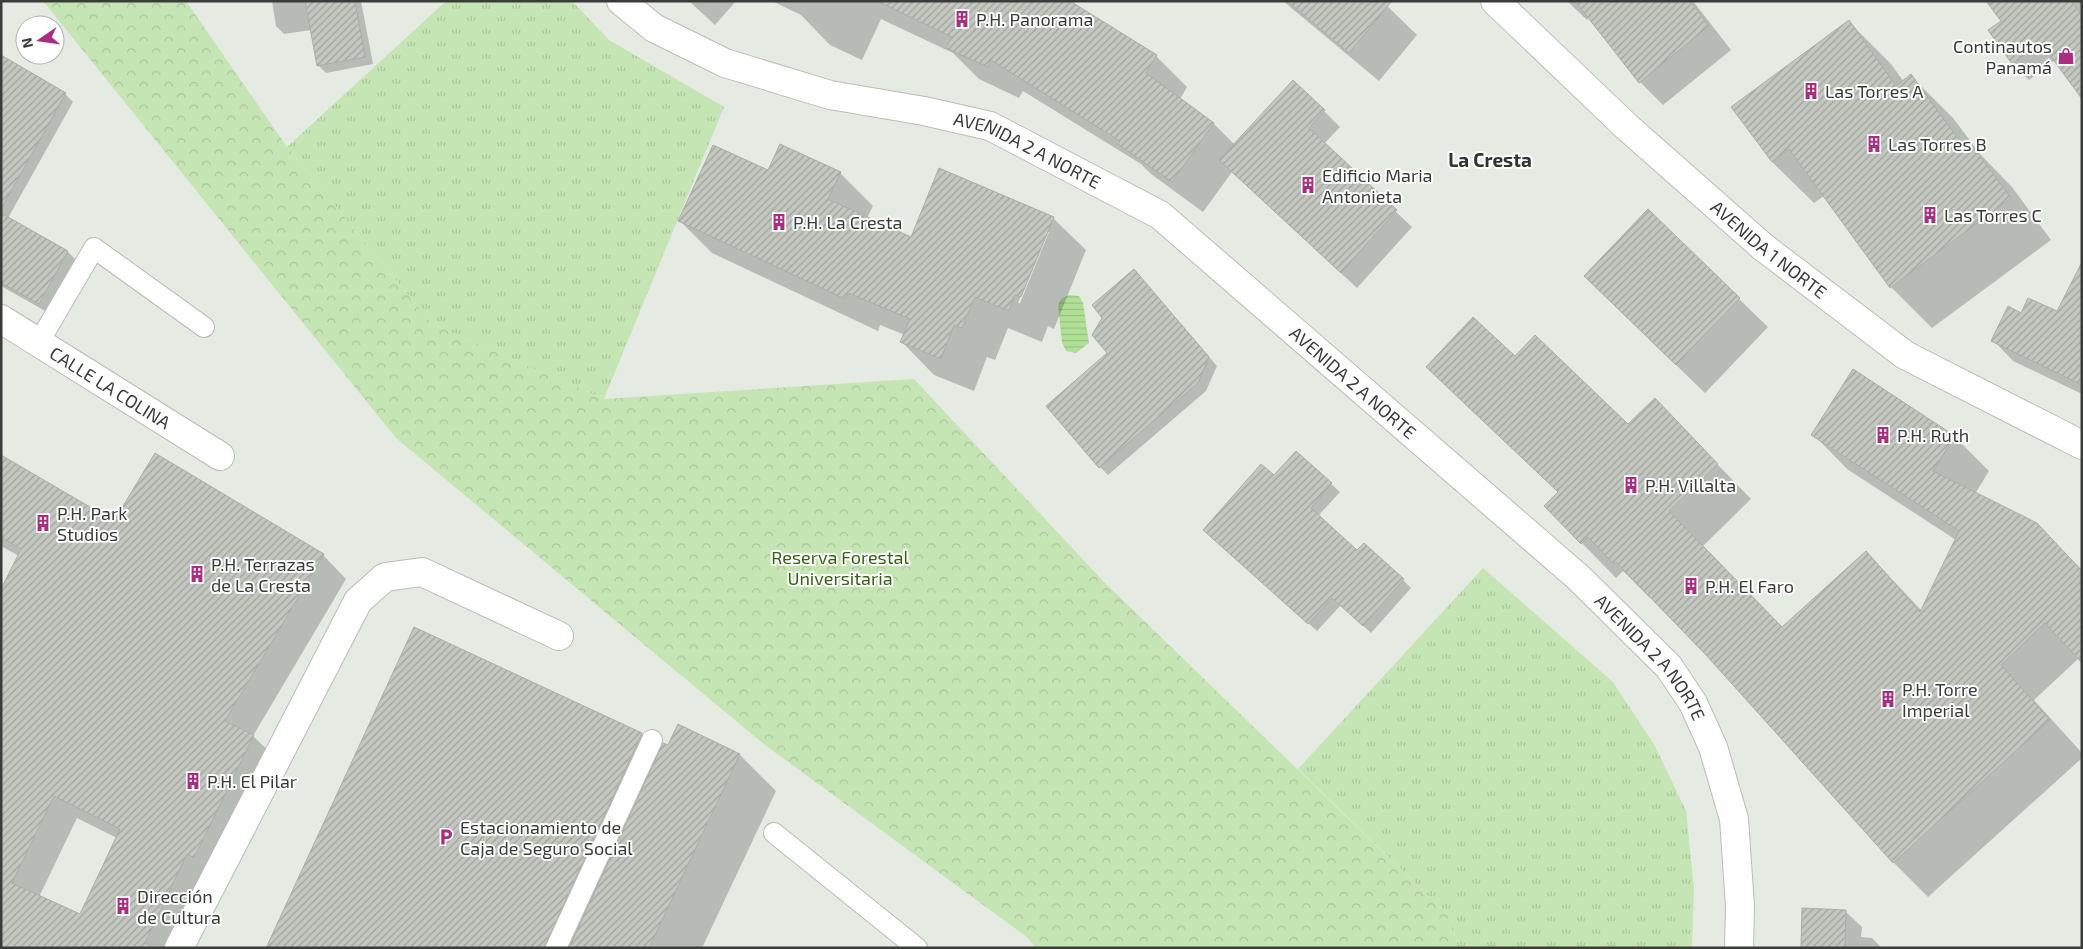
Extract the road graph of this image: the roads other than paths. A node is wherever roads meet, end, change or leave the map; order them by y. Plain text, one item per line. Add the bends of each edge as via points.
1 (621, 1) edge
2 (1495, 1) edge
3 (1, 319) edge
4 (204, 327) dead end
5 (39, 342) junction
6 (2082, 445) edge
7 (220, 456) dead end
8 (559, 636) dead end
9 (652, 740) dead end
10 (774, 833) dead end
11 (179, 948) edge
12 (556, 948) edge
13 (917, 948) edge
14 (1739, 948) edge

1 - 14 street, AVENIDA 2 A NORTE via 654,28 725,63 830,95 990,126 1160,215 1578,578 1668,667 1693,703 1713,747 1734,819 1740,906
2 - 6 street, AVENIDA 1 NORTE via 1626,127 1763,247 1905,355
3 - 5 street, CALLE LA COLINA
4 - 5 lane via 94,248
5 - 7 street, CALLE LA COLINA
8 - 11 street via 422,572 385,577 358,601
9 - 12 lane
10 - 13 lane

